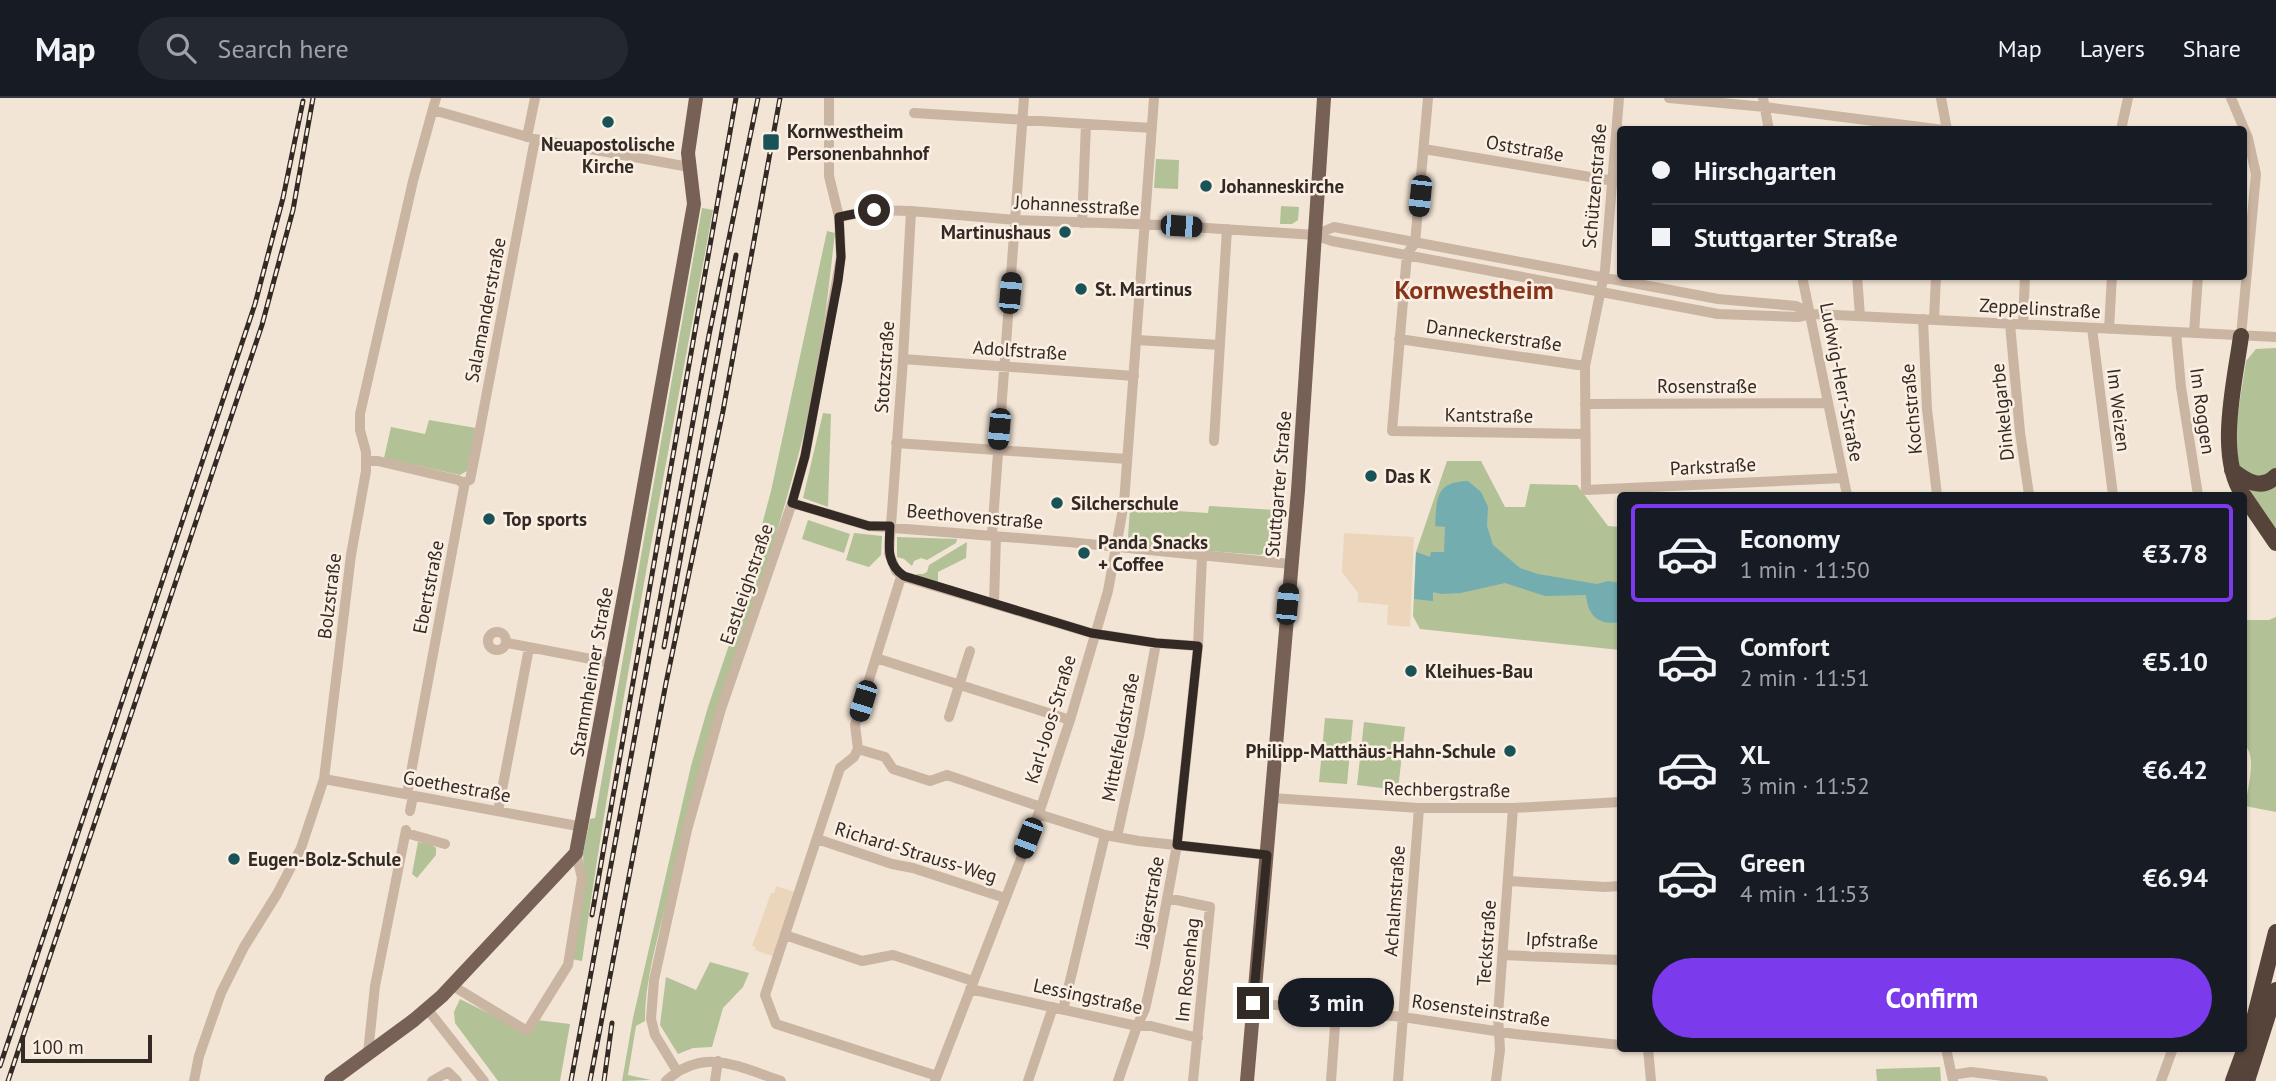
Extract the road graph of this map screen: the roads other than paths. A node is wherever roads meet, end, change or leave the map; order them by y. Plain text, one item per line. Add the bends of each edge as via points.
1 (436, 98) edge
2 (535, 98) edge
3 (696, 98) edge
4 (829, 98) edge
5 (1024, 98) edge
6 (1154, 98) edge
7 (1324, 98) edge
8 (1428, 98) edge
9 (1619, 98) edge
10 (1669, 98) edge
11 (1941, 98) edge
12 (2128, 98) edge
13 (2231, 98) edge
14 (1764, 102) edge
15 (433, 110) junction
16 (914, 113) dead end
17 (1023, 119) junction
18 (1086, 124) junction
19 (1618, 126) edge
20 (1768, 126) edge
21 (1920, 126) edge
22 (1945, 126) edge
23 (2122, 126) edge
24 (2242, 126) edge
25 (1152, 128) junction
26 (531, 138) junction
27 (2247, 140) edge
28 (1424, 149) junction
29 (1617, 154) edge
30 (689, 167) junction
31 (1616, 182) edge
32 (2249, 190) edge
33 (911, 211) junction
34 (839, 217) junction
35 (1016, 220) junction
36 (1082, 223) junction
37 (1145, 226) junction
38 (2247, 226) edge
39 (1227, 229) junction
40 (1315, 235) junction
41 (1415, 243) junction
42 (1407, 254) junction
43 (1603, 278) junction
44 (1803, 280) edge
45 (1857, 280) edge
46 (1935, 280) edge
47 (2025, 280) edge
48 (2112, 280) edge
49 (2198, 280) edge
50 (2244, 280) edge
51 (1601, 291) junction
52 (1811, 314) junction
53 (1860, 316) junction
54 (1928, 319) junction
55 (2010, 324) junction
56 (2023, 325) junction
57 (2092, 328) junction
58 (2109, 329) junction
59 (2176, 332) junction
60 (2194, 333) junction
61 (2241, 336) junction
62 (2272, 337) edge
63 (1137, 340) junction
64 (1399, 340) junction
65 (1220, 345) junction
66 (903, 359) junction
67 (1004, 365) junction
68 (1585, 366) junction
69 (1134, 376) junction
70 (1828, 403) junction
71 (1585, 404) junction
72 (1585, 434) junction
73 (1214, 441) dead end
74 (896, 443) junction
75 (997, 450) junction
76 (1127, 459) junction
77 (367, 461) junction
78 (2232, 470) junction
79 (2276, 477) edge
80 (1843, 478) junction
81 (463, 483) junction
82 (1846, 492) edge
83 (1937, 492) edge
84 (2029, 492) edge
85 (2113, 492) edge
86 (2198, 492) edge
87 (2240, 492) edge
88 (2247, 502) edge
89 (792, 503) junction
90 (890, 526) junction
91 (994, 536) junction
92 (2276, 543) edge
93 (1116, 548) junction
94 (1202, 556) junction
95 (1291, 564) junction
96 (900, 580) dead end
97 (994, 603) junction
98 (1095, 634) junction
99 (507, 643) dead end
100 (1156, 643) junction
101 (1198, 646) junction
102 (529, 648) junction
103 (970, 651) dead end
104 (876, 658) junction
105 (611, 663) junction
106 (958, 685) junction
107 (949, 717) dead end
108 (1070, 720) junction
109 (858, 748) junction
110 (324, 779) junction
111 (410, 795) junction
112 (1272, 798) junction
113 (1617, 802) edge
114 (1419, 808) junction
115 (1513, 808) junction
116 (1040, 810) junction
117 (410, 811) dead end
118 (498, 811) junction
119 (583, 827) junction
120 (1105, 835) junction
121 (1117, 837) junction
122 (817, 839) junction
123 (445, 844) dead end
124 (1177, 845) junction
125 (576, 853) junction
126 (1267, 855) junction
127 (1508, 881) junction
128 (1617, 886) edge
129 (1005, 898) junction
130 (1167, 898) junction
131 (2276, 932) edge
132 (785, 935) junction
133 (1503, 955) junction
134 (1617, 960) edge
135 (972, 985) junction
136 (453, 986) junction
137 (2276, 990) edge
138 (1253, 1003) junction
139 (1058, 1009) junction
140 (428, 1010) junction
141 (1336, 1012) junction
142 (1403, 1017) junction
143 (1137, 1026) junction
144 (1499, 1031) junction
145 (1198, 1038) junction
146 (2247, 1043) edge
147 (1617, 1045) edge
148 (1648, 1052) edge
149 (1947, 1052) edge
150 (2172, 1052) edge
151 (2244, 1052) edge
152 (368, 1053) junction
153 (718, 1061) junction
154 (677, 1071) junction
155 (1952, 1078) edge
156 (936, 1079) edge
157 (194, 1081) edge
158 (331, 1081) edge
159 (432, 1081) edge
160 (457, 1081) edge
161 (484, 1081) edge
162 (666, 1081) edge
163 (715, 1081) edge
164 (781, 1081) edge
165 (1028, 1081) edge
166 (1118, 1081) edge
167 (1194, 1081) edge
168 (1247, 1081) edge
169 (1331, 1081) edge
170 (1398, 1081) edge
171 (1496, 1081) edge
172 (1651, 1081) edge
173 (2043, 1081) edge
174 (2161, 1081) edge
175 (2233, 1081) edge
176 (2247, 1081) edge

1 - 15 street, Bolzstraße
2 - 26 street
3 - 30 main road, Stammheimer Straße
4 - 34 street, Eastleighstraße via 829,176
5 - 17 street
6 - 25 street, Karl-Joos-Straße
7 - 40 main road, Stuttgarter Straße
8 - 28 street
9 - 19 street, Schützenstraße
10 - 14 street
11 - 22 street
12 - 23 street
13 - 24 street
14 - 20 street
14 - 21 street
15 - 26 street
15 - 77 street, Bolzstraße via 360,414
16 - 17 street
17 - 18 street
17 - 35 street
18 - 25 street
18 - 36 street
25 - 37 street, Karl-Joos-Straße
26 - 30 street
26 - 81 street, Salamanderstraße via 476,450 470,480
27 - 32 street via 2255,166
28 - 31 street, Oststraße
28 - 41 street
29 - 31 street, Schützenstraße
30 - 105 main road, Stammheimer Straße via 694,204
31 - 43 street, Schützenstraße
32 - 38 street
33 - 34 street, Johannesstraße via 874,210
33 - 35 street, Johannesstraße
33 - 66 street, Stotzstraße
34 - 89 street, Eastleighstraße via 838,281
35 - 36 street, Johannesstraße
35 - 67 street
36 - 37 street, Johannesstraße
37 - 39 street, Johannesstraße
37 - 63 street, Karl-Joos-Straße
39 - 40 street, Johannesstraße
39 - 65 street
40 - 41 street, Zeppelinstraße via 1334,227
40 - 42 street, Zeppelinstraße
40 - 95 main road, Stuttgarter Straße
41 - 42 street
41 - 43 street, Zeppelinstraße
42 - 51 street, Zeppelinstraße
42 - 64 street
43 - 51 street
43 - 52 street, Zeppelinstraße via 1718,299 1796,306
44 - 52 street, Ludwig-Herr-Straße
45 - 53 street
46 - 54 street, Kochstraße
47 - 56 street
48 - 58 street
49 - 60 street
50 - 61 street
51 - 52 street, Zeppelinstraße via 1717,314
51 - 68 street
52 - 53 street, Zeppelinstraße
52 - 70 street, Ludwig-Herr-Straße
53 - 54 street, Zeppelinstraße
54 - 55 street, Zeppelinstraße
54 - 83 street, Kochstraße via 1927,409
55 - 56 street, Zeppelinstraße
55 - 84 street, Dinkelgarbe
56 - 57 street, Zeppelinstraße
57 - 58 street, Zeppelinstraße
57 - 85 street, Im Weizen
58 - 59 street, Zeppelinstraße
59 - 60 street, Zeppelinstraße
59 - 86 street, Im Roggen
60 - 61 street, Zeppelinstraße
61 - 62 street, Zeppelinstraße
61 - 78 highway via 2229,425
63 - 65 street
63 - 69 street, Karl-Joos-Straße
64 - 68 street, Danneckerstraße
64 - 72 street, Kantstraße via 1392,430
65 - 73 street
66 - 67 street, Adolfstraße
66 - 74 street, Stotzstraße
67 - 69 street, Adolfstraße
67 - 75 street
68 - 71 street
69 - 76 street, Karl-Joos-Straße
70 - 71 street, Rosenstraße
70 - 80 street, Ludwig-Herr-Straße
71 - 72 street
72 - 80 street, Parkstraße via 1586,490
74 - 75 street
74 - 90 street, Stotzstraße
75 - 76 street
75 - 91 street
76 - 93 street, Karl-Joos-Straße
77 - 81 street
77 - 110 street, Bolzstraße
78 - 79 highway via 2253,483
78 - 87 highway
80 - 82 street, Ludwig-Herr-Straße
81 - 111 street, Ebertstraße
88 - 92 highway
89 - 90 street, Beethovenstraße via 869,526
89 - 154 street, Eastleighstraße via 721,709 687,830 654,980 651,1019 655,1035
90 - 91 street, Beethovenstraße
90 - 97 street, Stotzstraße via 889,553 896,571
91 - 93 street, Beethovenstraße
91 - 97 street
93 - 94 street, Beethovenstraße
93 - 98 street, Karl-Joos-Straße
94 - 95 street, Beethovenstraße
94 - 101 street, Jägerstraße
95 - 112 main road, Stuttgarter Straße
96 - 104 street
97 - 98 street
98 - 100 street
98 - 108 street, Karl-Joos-Straße
99 - 102 street
100 - 101 street
100 - 121 street, Mittelfeldstraße
101 - 124 street, Jägerstraße
102 - 105 street
102 - 118 street
103 - 106 street
104 - 106 street
104 - 109 street via 855,725
105 - 119 main road, Stammheimer Straße
106 - 107 street
106 - 108 street
108 - 116 street, Karl-Joos-Straße
109 - 116 street via 885,757 893,769 930,781 947,775
109 - 122 street via 840,768
110 - 111 street, Goethestraße
110 - 157 street, Bolzstraße via 301,848 221,993
111 - 117 street, Ebertstraße
111 - 118 street, Goethestraße
112 - 114 street, Rechbergstraße
112 - 126 main road, Stuttgarter Straße
113 - 115 street, Rechbergstraße
114 - 115 street, Rechbergstraße
114 - 142 street, Achalmstraße
115 - 127 street, Teckstraße
116 - 120 street
116 - 129 street, Karl-Joos-Straße
118 - 119 street, Goethestraße
119 - 125 main road, Stammheimer Straße
120 - 121 street
120 - 139 street
121 - 124 street
122 - 129 street, Richard-Strauss-Weg
122 - 132 street
123 - 152 street via 406,831 375,986
124 - 126 street
124 - 130 street, Jägerstraße
125 - 136 main road, Stammheimer Straße
125 - 136 street via 582,878 568,965 527,1031
126 - 138 main road, Stuttgarter Straße
127 - 128 street
127 - 133 street, Teckstraße
129 - 135 street, Karl-Joos-Straße
130 - 143 street, Jägerstraße via 1145,1009
130 - 145 street, Im Rosenhag via 1210,907
131 - 146 highway
132 - 135 street, Lessingstraße via 862,961 893,955
132 - 156 street via 765,995 776,1024
133 - 134 street, Ipfstraße
133 - 144 street, Teckstraße
135 - 139 street, Lessingstraße
135 - 156 street, Karl-Joos-Straße
136 - 140 main road, Stammheimer Straße
137 - 176 highway
138 - 141 street, Rosensteinstraße
138 - 168 main road, Stuttgarter Straße
139 - 143 street, Lessingstraße
139 - 165 street
140 - 152 main road, Stammheimer Straße
140 - 161 street
141 - 142 street, Rosensteinstraße
141 - 169 street
142 - 144 street, Rosensteinstraße
142 - 170 street, Achalmstraße
143 - 145 street, Lessingstraße
143 - 166 street, Jägerstraße
144 - 147 street, Rosensteinstraße
144 - 171 street, Teckstraße
145 - 167 street, Im Rosenhag
148 - 172 street
149 - 155 street
150 - 174 street
151 - 175 highway
152 - 158 main road, Stammheimer Straße
153 - 154 street via 697,1062
153 - 163 street
153 - 164 street
154 - 162 street
155 - 173 street via 1971,1072
159 - 160 street via 448,1072

